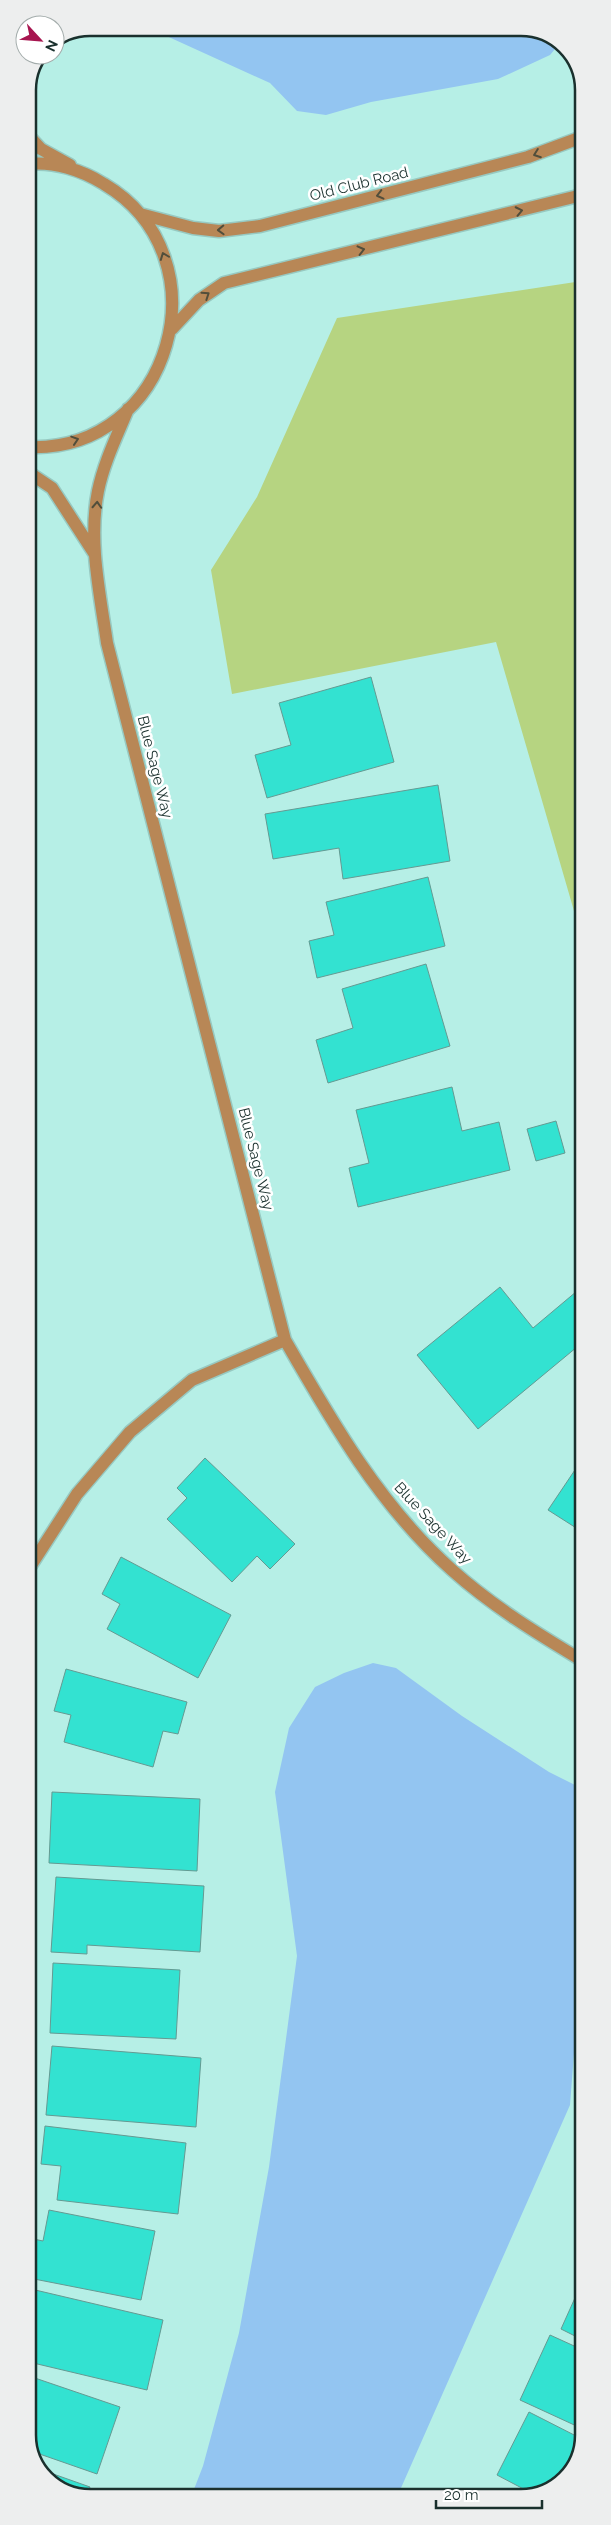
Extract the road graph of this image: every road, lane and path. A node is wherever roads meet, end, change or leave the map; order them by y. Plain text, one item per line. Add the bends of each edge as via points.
1 (575, 140) edge
2 (36, 144) edge
3 (36, 164) edge
4 (92, 176) junction
5 (575, 197) edge
6 (140, 214) junction
7 (172, 329) junction
8 (128, 409) junction
9 (36, 448) edge
10 (36, 477) edge
11 (94, 553) junction
12 (285, 1340) junction
13 (36, 1558) edge
14 (575, 1656) edge

1 -> 6 street, Old Club Road via 528,157 260,226 219,231 193,228
2 - 4 street via 41,150
3 - 4 street via 63,166
4 - 6 street via 118,192
7 -> 5 street via 199,300 224,283
7 -> 6 street via 174,298 168,268 157,239
7 - 8 street via 163,359 148,386
9 -> 8 street via 76,441 104,428
11 -> 8 street, Blue Sage Way via 98,492 109,454
10 - 11 street, Blue Sage Way via 52,488
11 - 12 street, Blue Sage Way via 107,643
12 - 13 street via 192,1380 130,1432 77,1494
12 - 14 street, Blue Sage Way via 336,1428 390,1504 452,1570 529,1629

